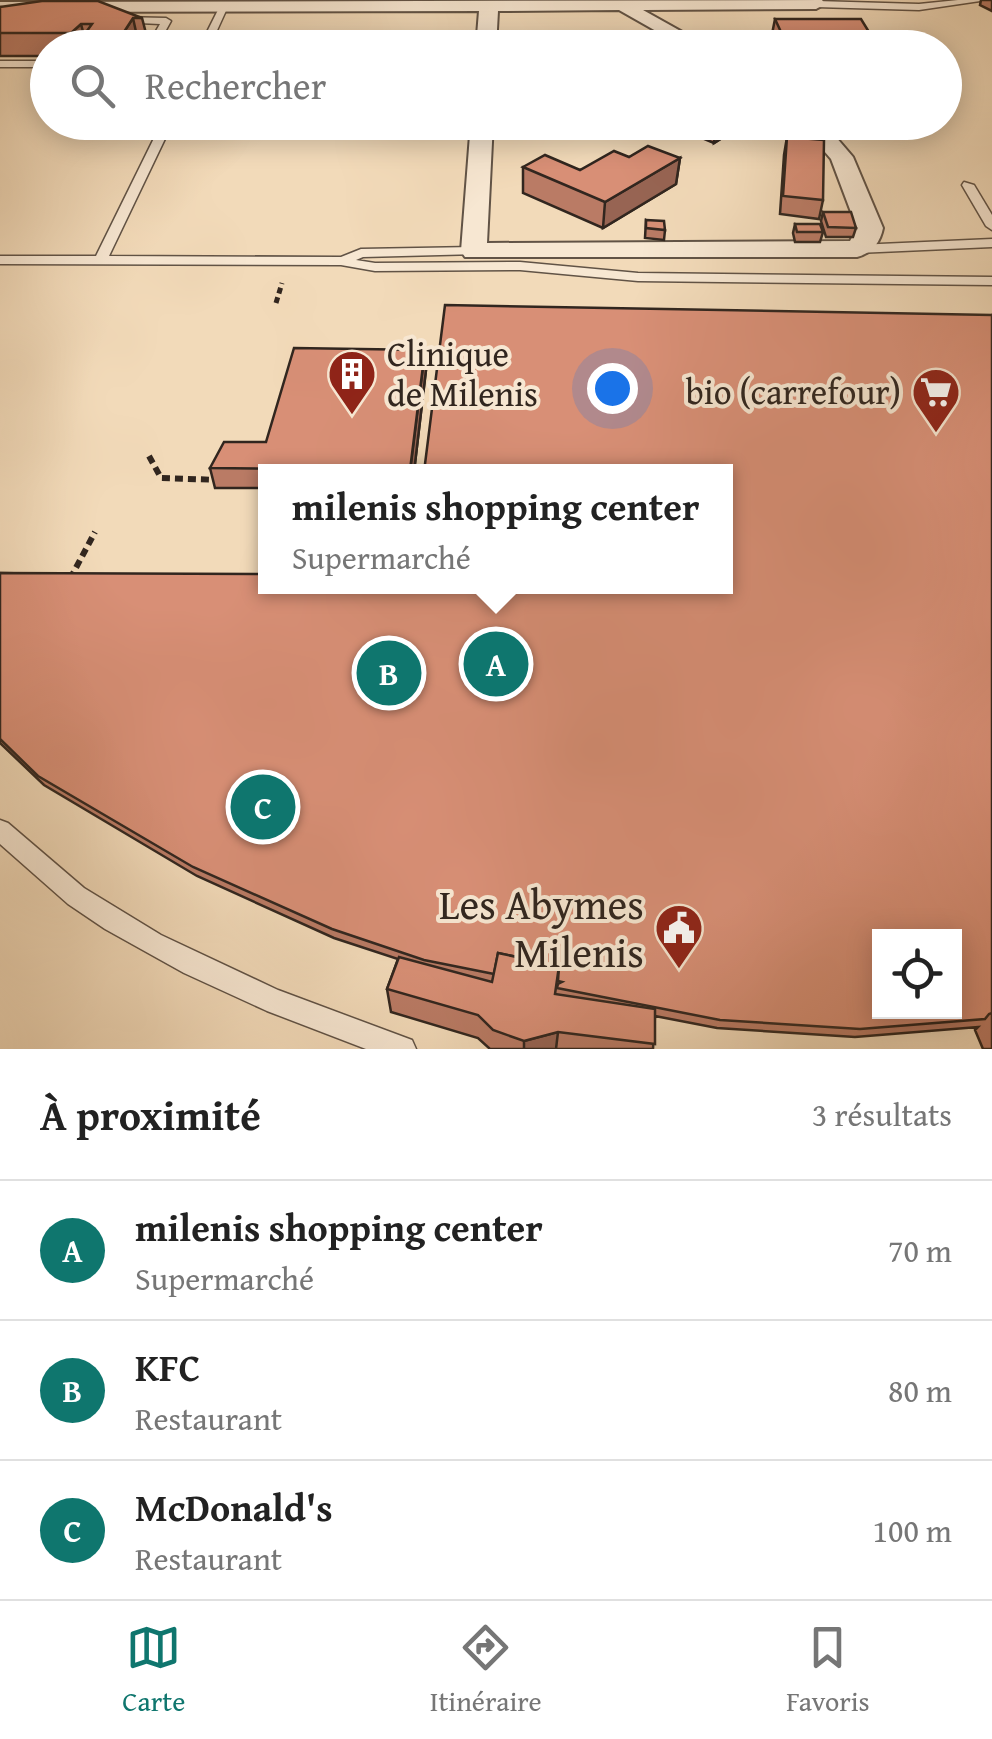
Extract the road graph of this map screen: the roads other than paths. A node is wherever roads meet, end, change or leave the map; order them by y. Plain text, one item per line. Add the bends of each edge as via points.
1 (872, 0) edge
2 (983, 0) edge
3 (720, 2) edge
4 (822, 2) edge
5 (128, 4) junction
6 (226, 4) junction
7 (489, 4) junction
8 (617, 4) junction
9 (0, 5) edge
10 (858, 5) junction
11 (18, 12) junction
12 (66, 20) edge
13 (99, 20) edge
14 (116, 20) junction
15 (161, 30) edge
16 (213, 30) edge
17 (487, 30) edge
18 (667, 30) edge
19 (0, 64) edge
20 (30, 64) edge
21 (159, 140) edge
22 (481, 140) edge
23 (826, 140) edge
24 (968, 185) dead end
25 (992, 226) edge
26 (992, 242) edge
27 (857, 249) junction
28 (474, 251) junction
29 (0, 260) edge
30 (100, 262) junction
31 (341, 262) junction
32 (992, 281) edge
33 (0, 830) edge
34 (403, 1049) edge

1 - 10 lane
2 - 10 lane
3 - 4 street
3 - 8 street
4 - 10 lane
5 - 6 street
5 - 11 street
5 - 14 lane
6 - 7 street
6 - 16 lane
7 - 8 street
7 - 17 street
8 - 18 street
9 - 11 street
11 - 12 lane
13 - 14 lane
14 - 15 lane via 166,21
19 - 20 lane
21 - 30 lane
22 - 28 street
23 - 27 street via 842,157 870,228
24 - 25 lane
26 - 27 lane
27 - 28 street
28 - 31 lane via 360,254
29 - 30 lane
30 - 31 lane
31 - 32 lane via 520,266 638,277
33 - 34 lane via 74,895 128,928 316,1019

